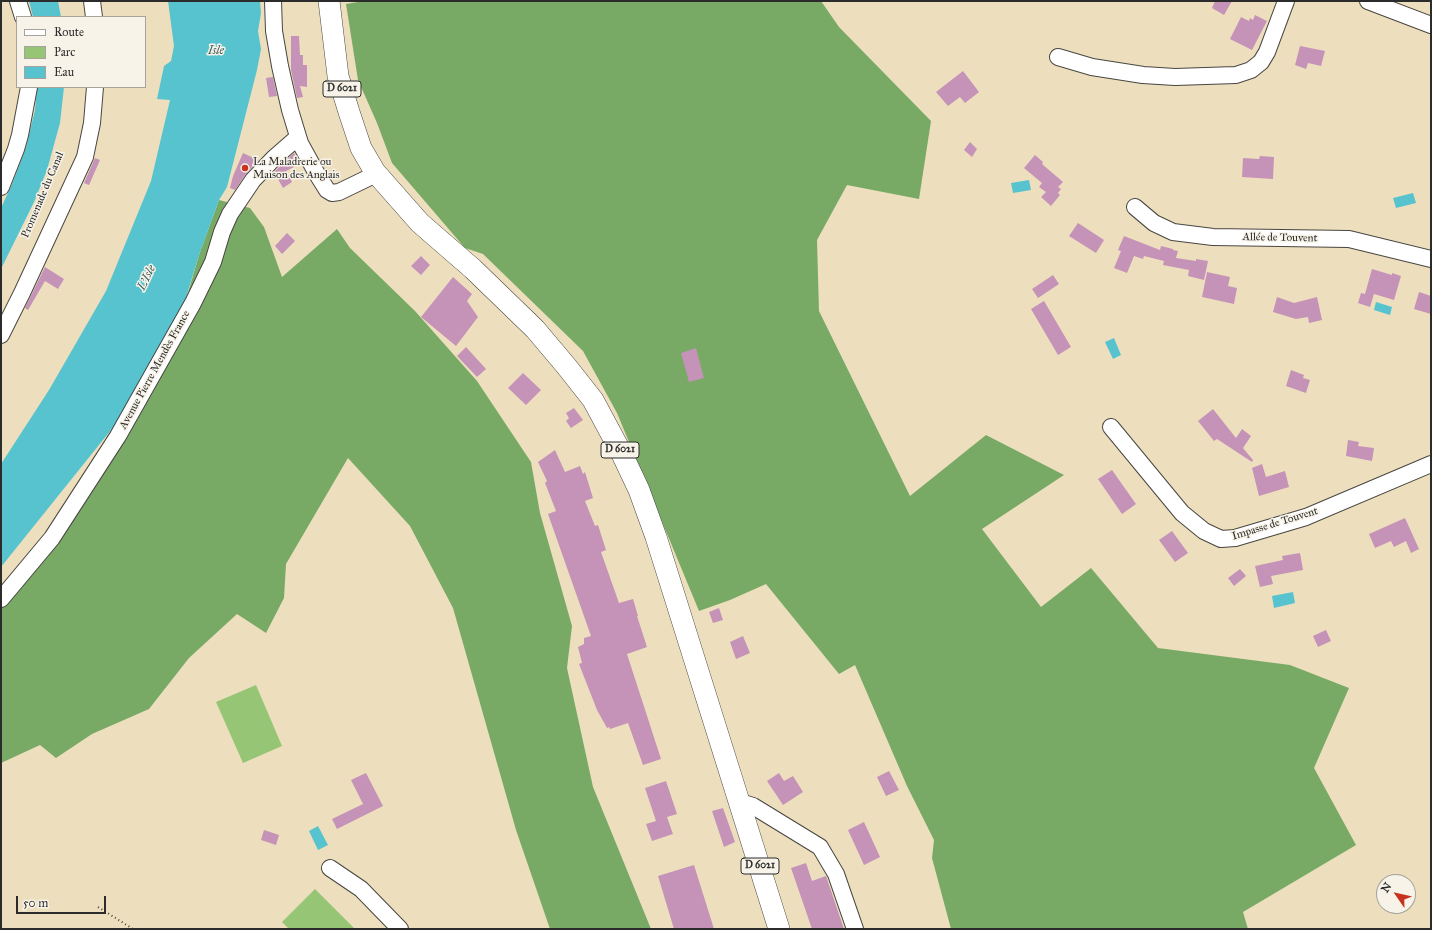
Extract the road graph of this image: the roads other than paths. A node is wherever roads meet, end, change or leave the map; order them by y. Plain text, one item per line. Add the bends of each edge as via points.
1 (18, 1) edge
2 (92, 1) edge
3 (273, 1) edge
4 (330, 1) edge
5 (1286, 1) edge
6 (1368, 1) edge
7 (23, 16) edge
8 (94, 16) edge
9 (1431, 25) edge
10 (1058, 57) dead end
11 (29, 88) edge
12 (95, 88) edge
13 (298, 137) junction
14 (375, 172) junction
15 (1, 187) edge
16 (1135, 207) dead end
17 (1431, 259) edge
18 (1, 335) edge
19 (1111, 427) dead end
20 (1431, 464) edge
21 (1, 599) edge
22 (740, 802) junction
23 (330, 868) dead end
24 (400, 929) edge
25 (779, 929) edge
26 (855, 929) edge

1 - 7 street
2 - 8 street
3 - 13 street via 274,31 280,66
4 - 14 main road, D 6021 via 338,76 361,148
5 - 10 street via 1261,62 1251,70 1236,75 1143,75 1092,67
6 - 9 street
11 - 15 street via 20,136
12 - 18 street via 92,123 85,157
13 - 14 street via 317,174 327,190 332,193 368,178
13 - 21 street, Avenue Pierre Mendès France via 253,180 230,214 213,262 193,302 118,436 52,538
14 - 22 main road, D 6021 via 420,223 473,269 534,329 593,400 640,490
16 - 17 street, Allée de Touvent via 1154,223 1173,232 1213,237 1349,239
19 - 20 street, Impasse de Touvent via 1182,513 1204,532 1221,540 1306,517
22 - 25 main road, D 6021
22 - 26 street via 754,806 820,847 836,874
23 - 24 street via 361,889

